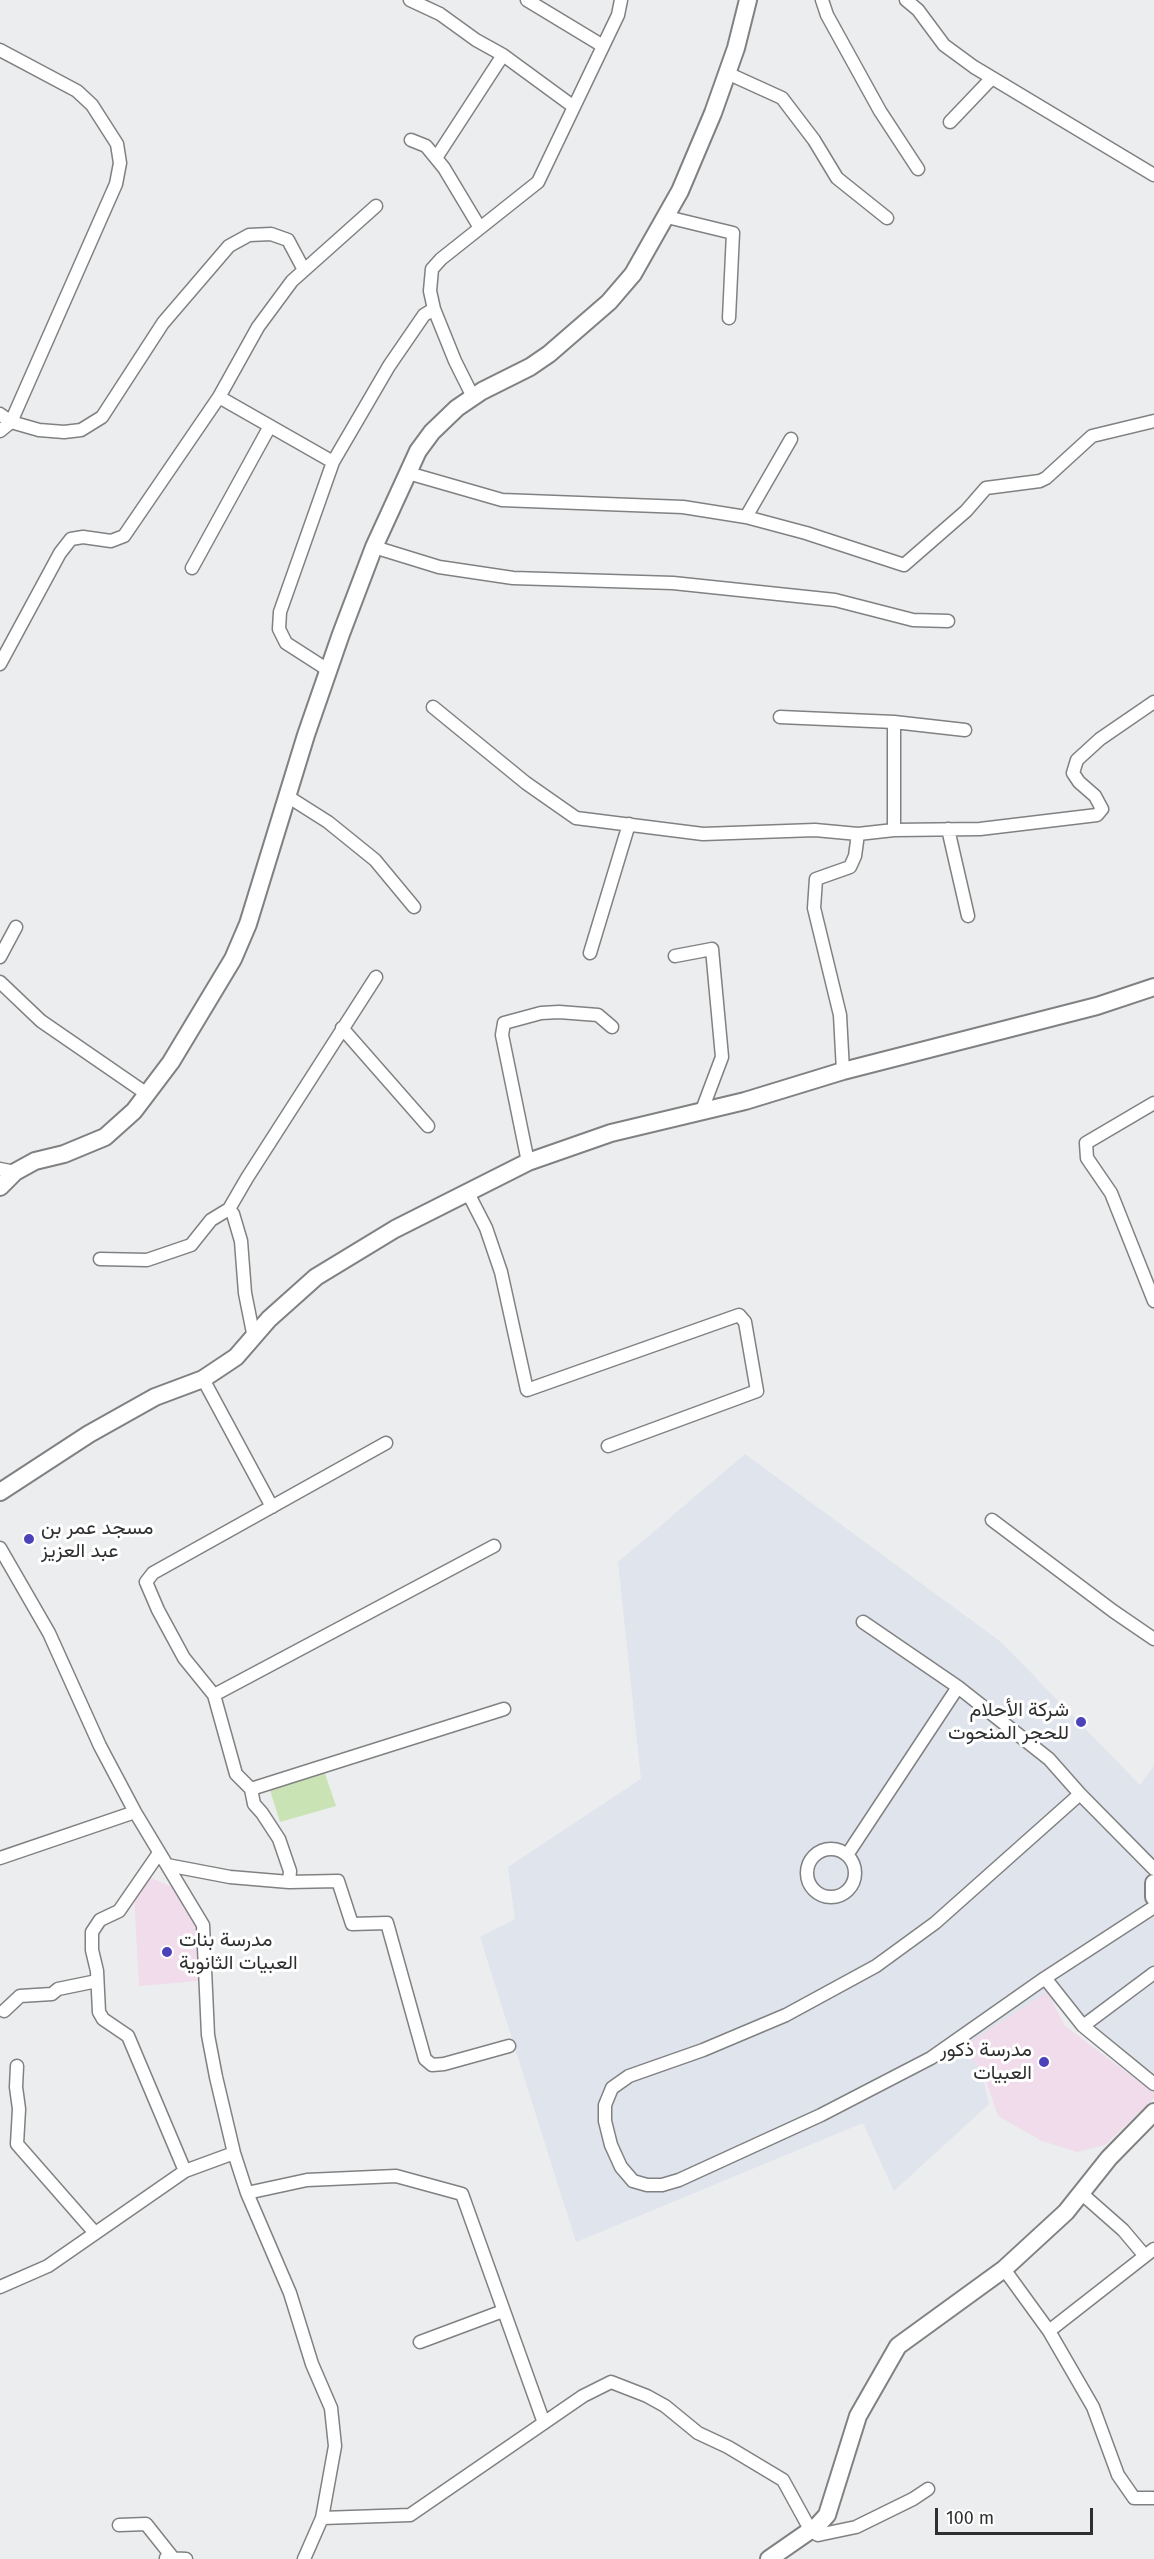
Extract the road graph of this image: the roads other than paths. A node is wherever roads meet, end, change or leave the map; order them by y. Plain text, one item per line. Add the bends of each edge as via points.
1 (410, 0) edge
2 (527, 0) edge
3 (621, 0) edge
4 (748, 0) edge
5 (822, 0) edge
6 (906, 0) edge
7 (921, 5) edge
8 (603, 46) junction
9 (0, 50) edge
10 (502, 55) junction
11 (727, 73) junction
12 (992, 78) junction
13 (574, 107) junction
14 (950, 122) dead end
15 (411, 140) dead end
16 (436, 158) junction
17 (918, 169) dead end
18 (1154, 175) edge
19 (376, 206) dead end
20 (667, 217) junction
21 (887, 218) dead end
22 (480, 228) junction
23 (304, 270) junction
24 (434, 309) junction
25 (729, 318) dead end
26 (219, 397) junction
27 (473, 397) junction
28 (0, 414) edge
29 (1154, 421) edge
30 (11, 422) junction
31 (270, 426) junction
32 (0, 430) edge
33 (790, 439) dead end
34 (333, 462) junction
35 (408, 473) junction
36 (746, 517) junction
37 (374, 547) junction
38 (192, 568) dead end
39 (948, 621) dead end
40 (0, 664) edge
41 (328, 670) junction
42 (1154, 702) edge
43 (433, 708) dead end
44 (780, 717) dead end
45 (894, 722) junction
46 (966, 730) dead end
47 (287, 796) junction
48 (629, 824) junction
49 (948, 829) junction
50 (894, 830) junction
51 (858, 834) junction
52 (414, 907) dead end
53 (968, 916) dead end
54 (16, 927) dead end
55 (590, 952) dead end
56 (675, 956) dead end
57 (0, 957) edge
58 (376, 977) dead end
59 (0, 982) edge
60 (1154, 987) edge
61 (612, 1027) dead end
62 (342, 1028) junction
63 (843, 1071) junction
64 (147, 1094) junction
65 (1154, 1103) edge
66 (702, 1110) junction
67 (428, 1126) dead end
68 (528, 1162) junction
69 (8, 1170) edge
70 (0, 1187) edge
71 (468, 1193) junction
72 (229, 1209) junction
73 (100, 1259) dead end
74 (1154, 1301) edge
75 (254, 1338) junction
76 (203, 1379) junction
77 (386, 1443) dead end
78 (608, 1446) dead end
79 (0, 1492) edge
80 (272, 1507) junction
81 (992, 1520) dead end
82 (494, 1546) dead end
83 (0, 1548) edge
84 (863, 1622) dead end
85 (1154, 1639) edge
86 (958, 1687) junction
87 (214, 1695) junction
88 (504, 1709) dead end
89 (251, 1789) junction
90 (1080, 1794) junction
91 (135, 1812) junction
92 (159, 1853) junction
93 (847, 1855) dead end
94 (0, 1858) edge
95 (166, 1865) junction
96 (1154, 1869) edge
97 (289, 1882) junction
98 (1154, 1883) edge
99 (1154, 1897) edge
100 (1154, 1907) edge
101 (1154, 1972) edge
102 (1045, 1978) junction
103 (97, 1981) junction
104 (4, 2011) dead end
105 (1083, 2026) junction
106 (509, 2046) dead end
107 (17, 2066) dead end
108 (1154, 2084) edge
109 (1154, 2112) edge
110 (234, 2153) junction
111 (184, 2171) junction
112 (247, 2193) junction
113 (1081, 2193) junction
114 (96, 2233) junction
115 (1150, 2253) edge
116 (1004, 2268) junction
117 (0, 2287) edge
118 (503, 2311) junction
119 (1049, 2331) junction
120 (420, 2342) dead end
121 (544, 2423) junction
122 (928, 2489) dead end
123 (1154, 2498) edge
124 (322, 2518) junction
125 (119, 2525) dead end
126 (811, 2531) junction
127 (169, 2558) edge
128 (186, 2559) edge
129 (304, 2559) edge
130 (769, 2559) edge

1 - 10 street via 440,14
2 - 8 street
3 - 8 street
4 - 11 street
5 - 17 street via 880,111
6 - 7 street
7 - 12 street via 944,45
8 - 13 street
9 - 30 street via 76,91 92,105 117,144 120,164 116,184
10 - 13 street
10 - 16 street
11 - 20 street
11 - 21 street via 782,98 837,178
12 - 14 street
12 - 18 street
13 - 22 street via 538,182
15 - 16 street via 426,146
16 - 22 street
19 - 23 street
20 - 25 street via 733,233
20 - 27 street via 633,274 609,302 549,354
22 - 24 street via 432,269 430,291
23 - 26 street via 258,327
23 - 30 street via 288,240 271,234 249,236 230,246 163,323 102,417 81,430 64,432
24 - 27 street
24 - 34 street via 424,315 389,366
26 - 31 street
26 - 40 street via 124,536 111,541 71,539
27 - 35 street via 432,432
28 - 30 street
29 - 36 street via 1092,436 1040,481 986,488 966,511 904,565
30 - 32 street
31 - 34 street
31 - 38 street
33 - 36 street
34 - 41 street via 280,612 279,629 286,643
35 - 36 street via 502,500 683,507
35 - 37 street
37 - 39 street via 439,567 513,578 673,584 835,600 913,620
37 - 41 street
41 - 47 street
42 - 49 street via 1077,760 1073,772 1078,782 1095,796 1102,809 1097,814
43 - 48 street via 576,818
44 - 45 street
45 - 46 street
45 - 50 street
47 - 52 street via 328,822 375,860
47 - 64 street via 248,924 233,959 171,1062
48 - 51 street via 703,834 814,830
48 - 55 street
49 - 50 street
49 - 53 street
50 - 51 street
51 - 63 street via 850,867 816,879 814,908 840,1015
54 - 57 street
56 - 66 street via 712,949 722,1057
58 - 62 street
59 - 64 street via 41,1021
60 - 63 street via 1086,1009
61 - 68 street via 598,1015 559,1012 504,1023 502,1035
62 - 67 street
62 - 72 street
63 - 66 street
64 - 69 street via 105,1137
65 - 74 street via 1086,1143 1088,1158 1111,1193
66 - 68 street via 611,1133
68 - 71 street
69 - 70 street
71 - 75 street via 395,1229 316,1276
71 - 78 street via 486,1228 501,1272 527,1390 739,1315 744,1322 757,1390
72 - 73 street via 211,1220 191,1245 147,1260
72 - 75 street via 241,1241
75 - 76 street via 236,1357
76 - 79 street via 155,1397
76 - 80 street
77 - 80 street
80 - 87 street via 153,1574 146,1582 184,1658
81 - 85 street
82 - 87 street
83 - 91 street via 49,1633 99,1746
84 - 86 street
86 - 90 street via 1049,1759
86 - 93 street
87 - 89 street via 236,1774
88 - 89 street
89 - 97 street via 254,1804 279,1839 290,1871
90 - 96 street
90 - 102 street via 935,1923 876,1966 786,2015 629,2076 612,2088 605,2105 611,2145 633,2181 662,2185 679,2180 821,2115 931,2058
91 - 92 street
91 - 94 street
92 - 95 street
92 - 103 street via 119,1911 100,1920 92,1932
95 - 97 street
95 - 110 street via 203,1924 208,2035
97 - 106 street via 338,1881 352,1923 387,1923 425,2060 432,2065 444,2064
98 - 99 street
100 - 102 street
101 - 105 street
102 - 105 street
103 - 104 street via 58,1989 52,1994 20,1996
103 - 111 street via 99,2012 128,2036
105 - 108 street
107 - 114 street via 17,2144
109 - 113 street
110 - 111 street
110 - 112 street
111 - 114 street
112 - 118 street via 307,2180 396,2176 462,2194
112 - 124 street via 290,2293 312,2364 331,2408 336,2446
113 - 115 street
113 - 116 street via 1066,2212
114 - 117 street via 48,2266
115 - 119 street
116 - 119 street
116 - 126 street via 898,2346 858,2416 827,2515
118 - 120 street
118 - 121 street
119 - 123 street via 1093,2407 1118,2475 1134,2498
121 - 124 street via 410,2515
121 - 126 street via 611,2382 647,2396 698,2433 783,2480
122 - 126 street via 856,2528 818,2535
124 - 129 street
125 - 127 street via 146,2524
126 - 130 street
127 - 128 street

